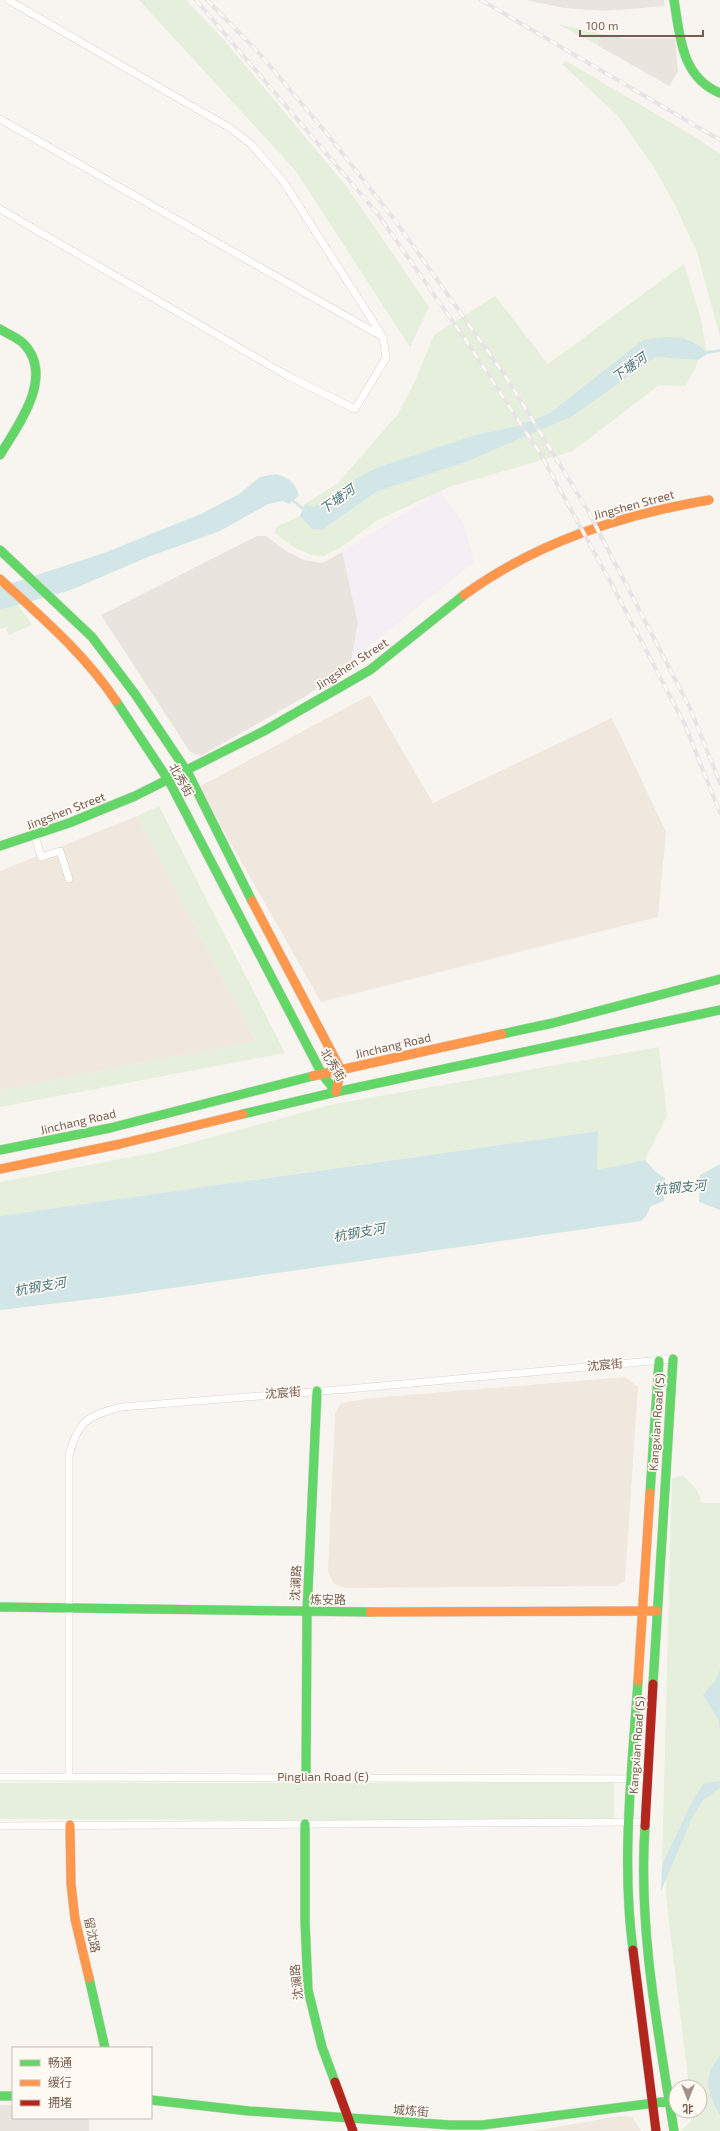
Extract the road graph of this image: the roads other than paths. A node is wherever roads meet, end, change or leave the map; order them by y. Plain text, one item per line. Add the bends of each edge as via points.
1 (8, 0) edge
2 (674, 0) edge
3 (720, 93) edge
4 (0, 119) edge
5 (0, 209) edge
6 (0, 330) edge
7 (383, 338) junction
8 (0, 455) edge
9 (710, 500) dead end
10 (0, 550) edge
11 (1, 579) edge
12 (188, 773) junction
13 (169, 781) junction
14 (35, 836) junction
15 (0, 846) edge
16 (68, 879) dead end
17 (720, 979) edge
18 (720, 1010) edge
19 (341, 1070) junction
20 (322, 1074) junction
21 (336, 1092) junction
22 (0, 1150) edge
23 (0, 1169) edge
24 (673, 1359) joint
25 (659, 1360) junction
26 (317, 1391) junction
27 (0, 1607) edge
28 (69, 1608) junction
29 (641, 1611) junction
30 (657, 1611) junction
31 (307, 1612) junction
32 (0, 1777) edge
33 (69, 1777) junction
34 (306, 1777) junction
35 (630, 1778) junction
36 (647, 1778) junction
37 (628, 1822) junction
38 (644, 1822) junction
39 (305, 1824) junction
40 (70, 1825) junction
41 (0, 1826) edge
42 (105, 2047) edge
43 (668, 2088) edge
44 (0, 2096) edge
45 (12, 2096) edge
46 (152, 2100) edge
47 (668, 2100) edge
48 (653, 2103) junction
49 (349, 2119) junction
50 (672, 2119) edge
51 (353, 2131) edge
52 (656, 2131) edge
53 (674, 2131) edge

1 - 7 street via 230,128 251,144 284,181
2 - 3 street via 685,55 692,71 704,85
4 - 7 street
5 - 7 street via 288,376 355,410 386,358
6 - 8 street via 23,343 33,358 37,376 34,395
9 - 12 street, Jingshen Street via 639,515 575,533 508,565 470,590 355,680
10 - 12 street, 北秀街 via 92,637 135,694
11 - 13 street, 北秀街 via 72,646 102,680
12 - 13 street, Jingshen Street
12 - 19 street, 北秀街 via 265,927
13 - 14 street, Jingshen Street
13 - 20 street, 北秀街
14 - 15 street, Jingshen Street
14 - 16 street via 41,856 60,851
17 - 19 street, Jinchang Road via 553,1023
18 - 21 street
19 - 20 street, Jinchang Road
19 - 21 street, 北秀街
20 - 21 street, 北秀街
20 - 22 street, Jinchang Road via 110,1128
21 - 23 street via 120,1144
24 - 25 street, 沈宸街
24 - 30 street, Kangxian Road (S)
25 - 26 street, 沈宸街
25 - 29 street, Kangxian Road (S)
26 - 28 street, 沈宸街 via 122,1407 93,1415 83,1422 69,1456
26 - 31 street, 沈澜路
27 - 28 street, 炼安路
28 - 31 street, 炼安路
28 - 33 street
29 - 30 street, 炼安路
29 - 31 street, 炼安路
29 - 35 street, Kangxian Road (S)
30 - 36 street, Kangxian Road (S)
31 - 34 street, 沈澜路
32 - 33 street, Pinglian Road (E)
33 - 34 street, Pinglian Road (E)
34 - 35 street, Pinglian Road (E)
35 - 36 street, Pinglian Road (E)
35 - 37 street, Kangxian Road (S)
36 - 38 street, Kangxian Road (S)
37 - 38 street
37 - 39 street
37 - 48 street, Kangxian Road (S) via 626,1872 629,1923
38 - 43 street, Kangxian Road (S) via 642,1868 646,1950
39 - 40 street
39 - 49 street, 沈澜路 via 308,1990 322,2047 338,2096
40 - 41 street
40 - 42 street, 留沈路 via 71,1884 76,1919
44 - 45 street
46 - 49 street, 城炼街
47 - 48 street, 城炼街
48 - 49 street, 城炼街 via 482,2125
48 - 52 street, Kangxian Road (S)
49 - 51 street, 沈澜路
50 - 53 street, Kangxian Road (S)

